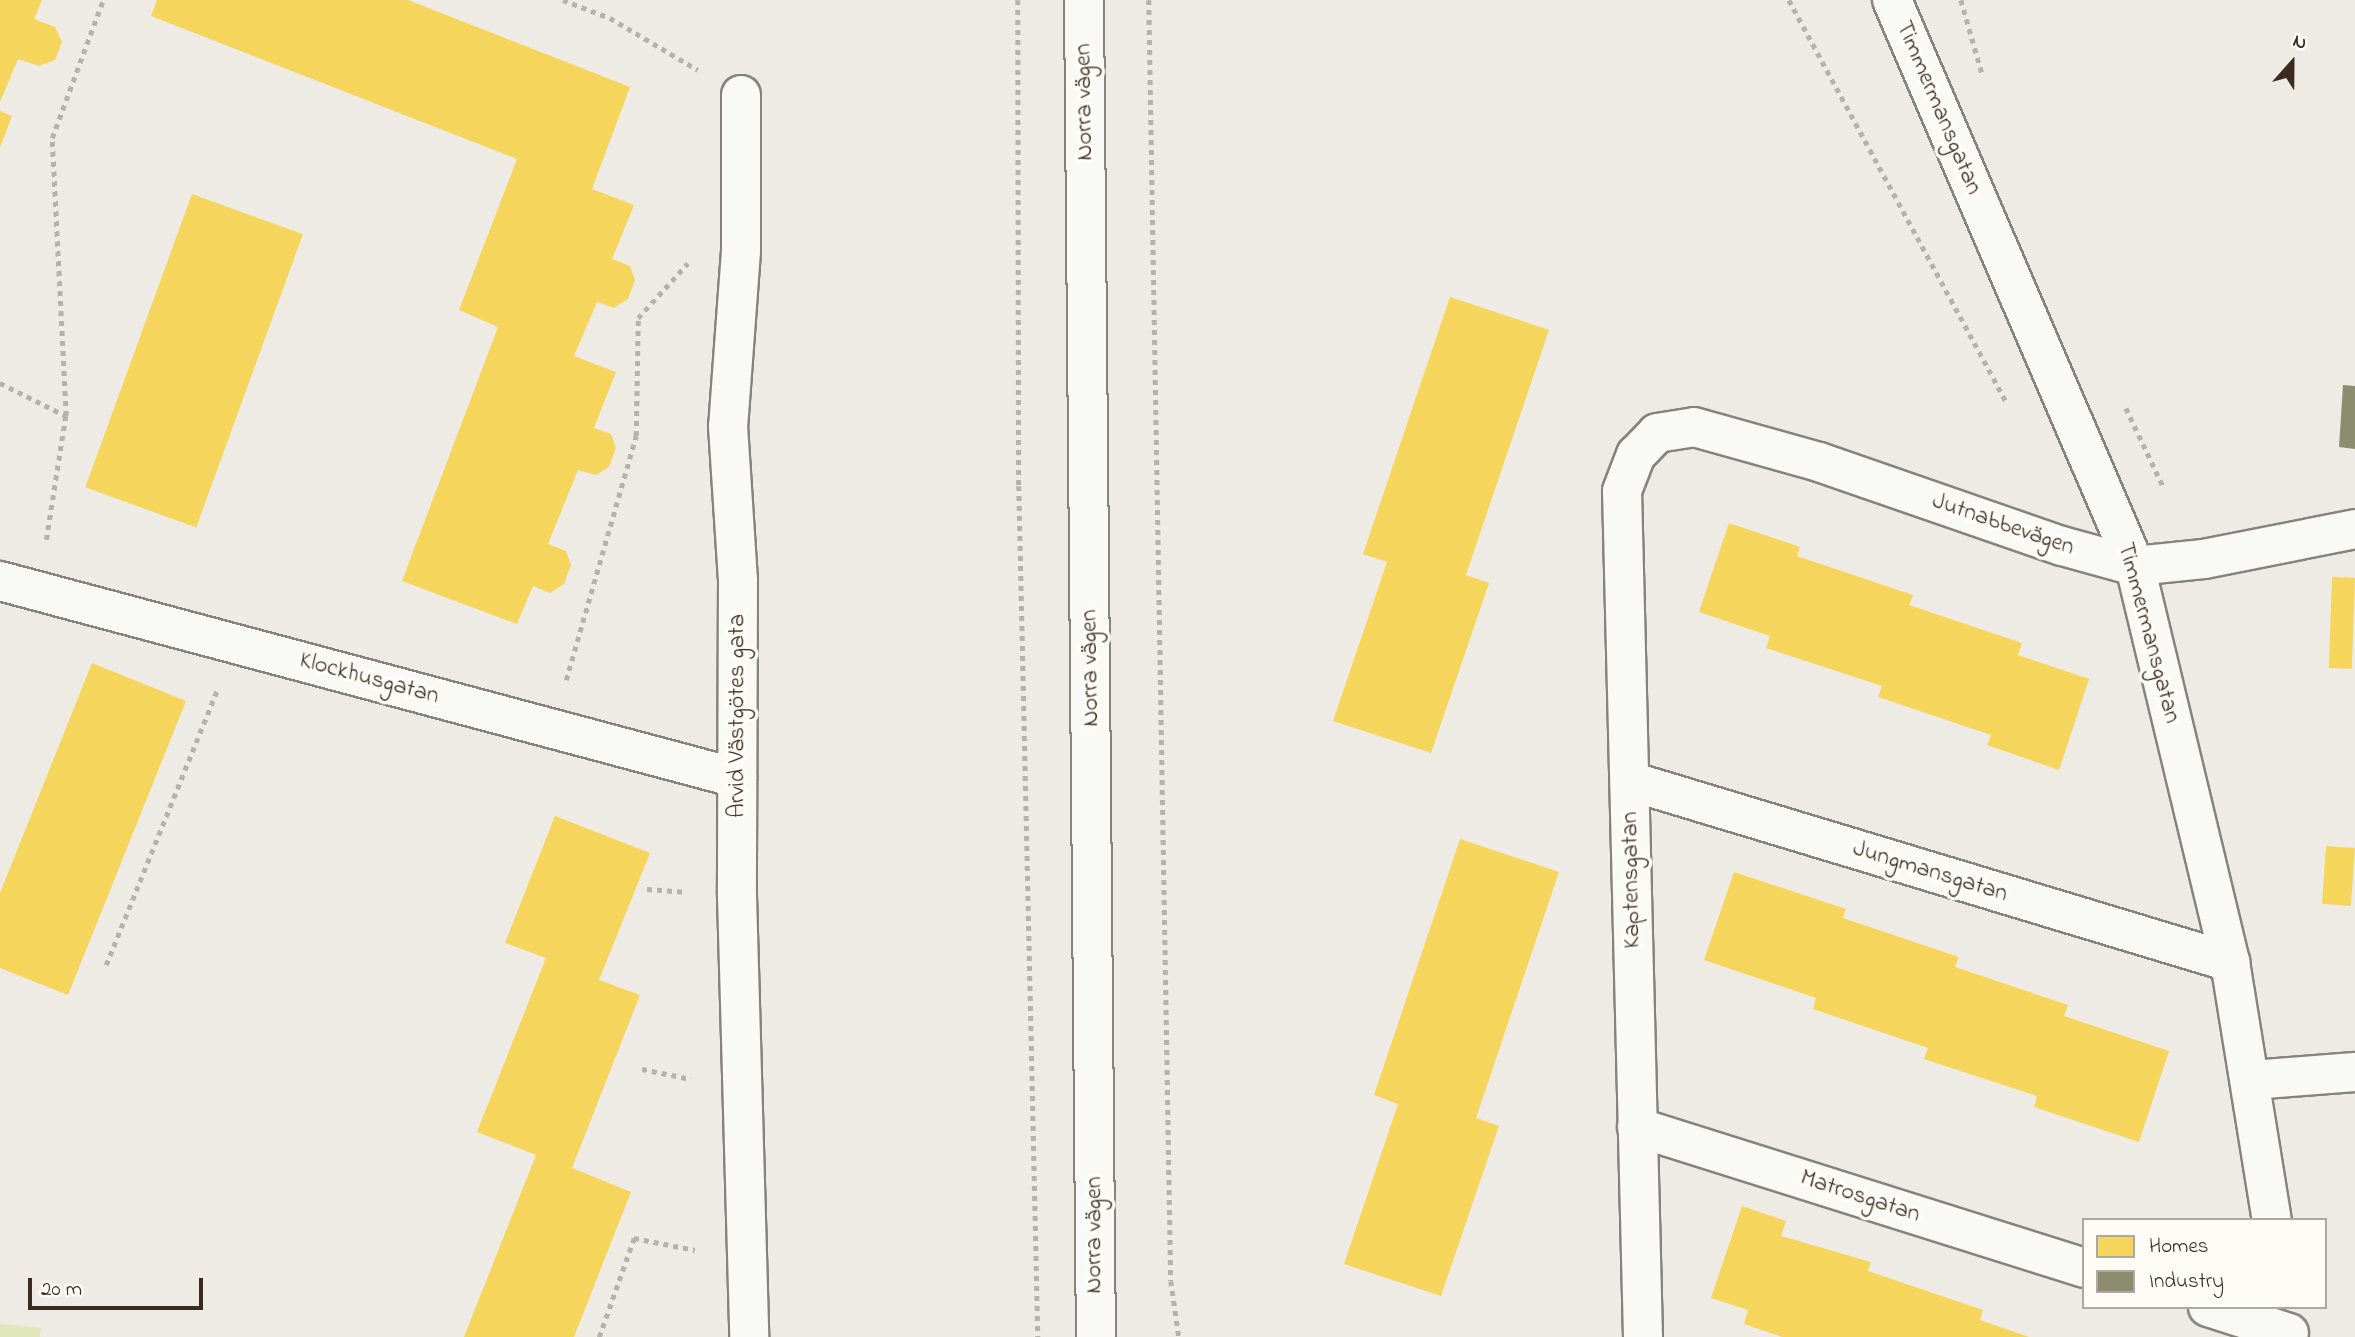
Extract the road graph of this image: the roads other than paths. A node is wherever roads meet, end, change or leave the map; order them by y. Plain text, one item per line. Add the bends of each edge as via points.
1 (1084, 0) edge
2 (1892, 0) edge
3 (741, 95) road end
4 (1657, 433) joint
5 (2355, 529) edge
6 (2136, 566) junction
7 (0, 581) edge
8 (737, 778) junction
9 (1630, 781) junction
10 (2230, 962) junction
11 (2355, 1072) edge
12 (2251, 1080) junction
13 (1637, 1127) junction
14 (2272, 1218) edge
15 (2082, 1267) edge
16 (2216, 1309) edge
17 (2288, 1326) edge
18 (749, 1337) edge
19 (1096, 1337) edge
20 (1643, 1337) edge

1 - 19 street, Norra vägen
2 - 6 street, Timmermansgatan
3 - 8 street, Arvid Västgötes gata via 728,426 738,579
4 - 6 street, Jutnabbevägen via 1694,427 1819,462 2062,547
4 - 9 street, Kaptensgatan via 1636,455 1622,491
5 - 6 street, Jutnabbevägen via 2204,559
6 - 10 street, Timmermansgatan
7 - 8 street, Klockhusgatan
8 - 18 street, Arvid Västgötes gata
9 - 10 street, Jungmansgatan
9 - 13 street, Kaptensgatan
10 - 12 street, Timmermansgatan
11 - 12 street
12 - 14 street, Timmermansgatan
13 - 15 street, Matrosgatan
13 - 20 street, Kaptensgatan
16 - 17 street

